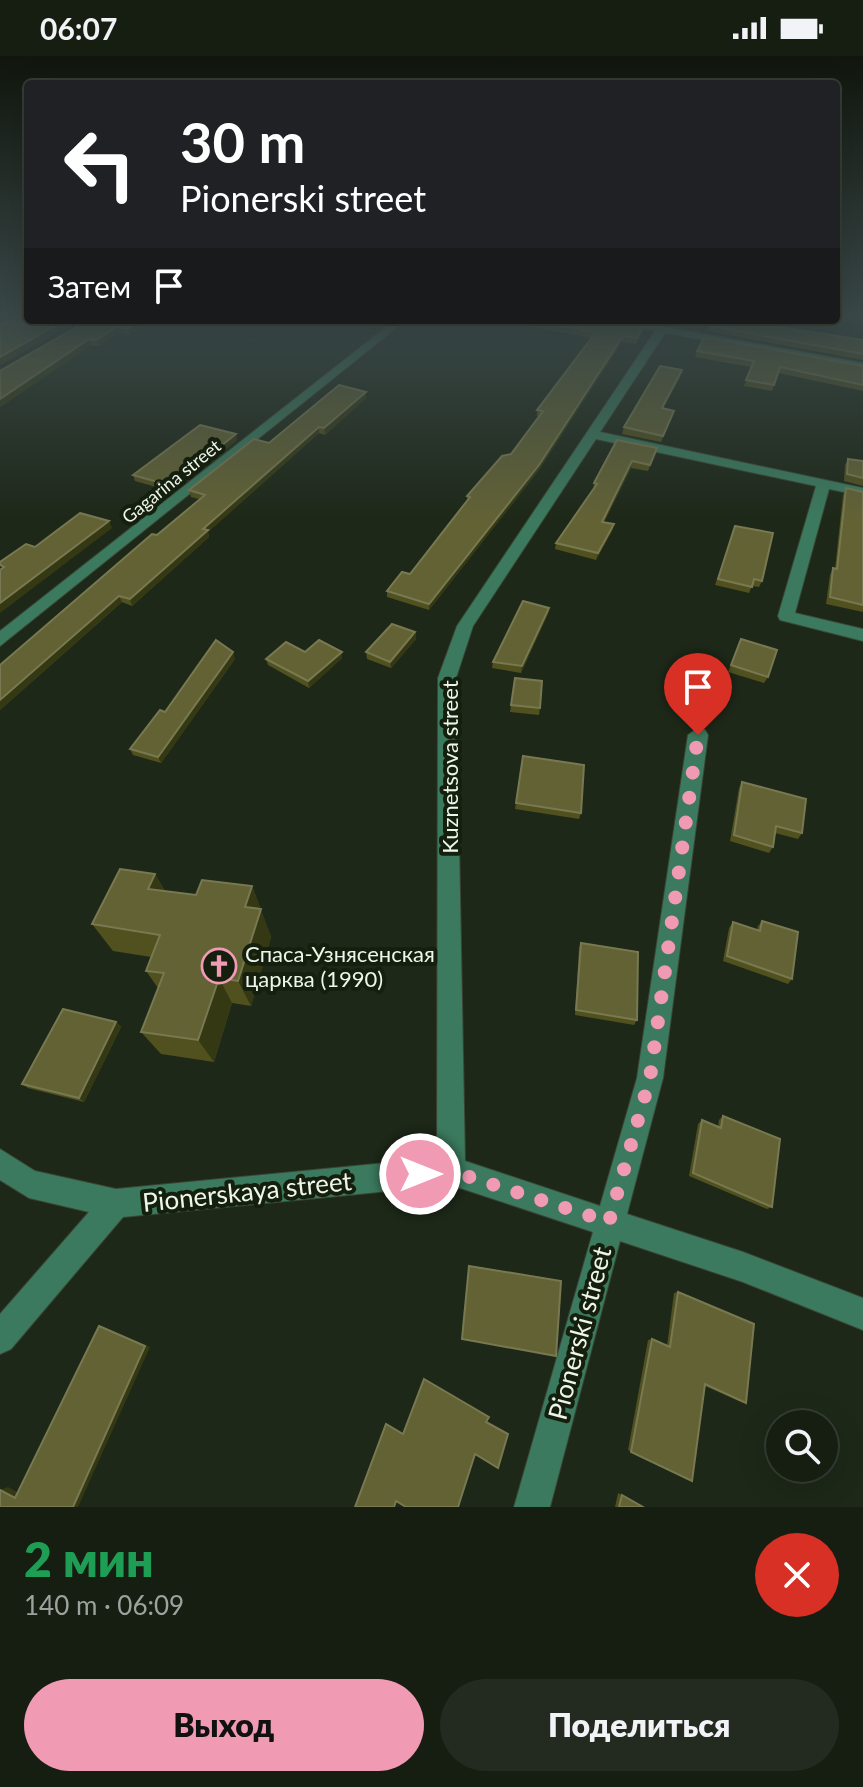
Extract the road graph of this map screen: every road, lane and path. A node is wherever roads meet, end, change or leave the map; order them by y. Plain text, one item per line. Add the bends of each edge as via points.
1 (320, 385) edge
2 (628, 385) edge
3 (592, 434) junction
4 (823, 484) junction
5 (863, 492) edge
6 (863, 635) edge
7 (0, 640) edge
8 (698, 735) dead end
9 (0, 1163) edge
10 (451, 1171) junction
11 (116, 1203) junction
12 (609, 1222) junction
13 (863, 1314) edge
14 (0, 1338) edge
15 (532, 1507) edge

1 - 7 street, Gagarina street
2 - 3 street, Kuznetsova street
3 - 4 street
3 - 10 street, Kuznetsova street via 465,626 447,678
4 - 5 street
4 - 6 street via 786,616
8 - 12 street, Pionerski street via 650,1078
9 - 11 street, Pionerskaya street via 29,1184
10 - 11 street, Pionerskaya street
10 - 12 street, Pionerskaya street
11 - 14 street
12 - 13 street, Pionerskaya street
12 - 15 street, Pionerski street

